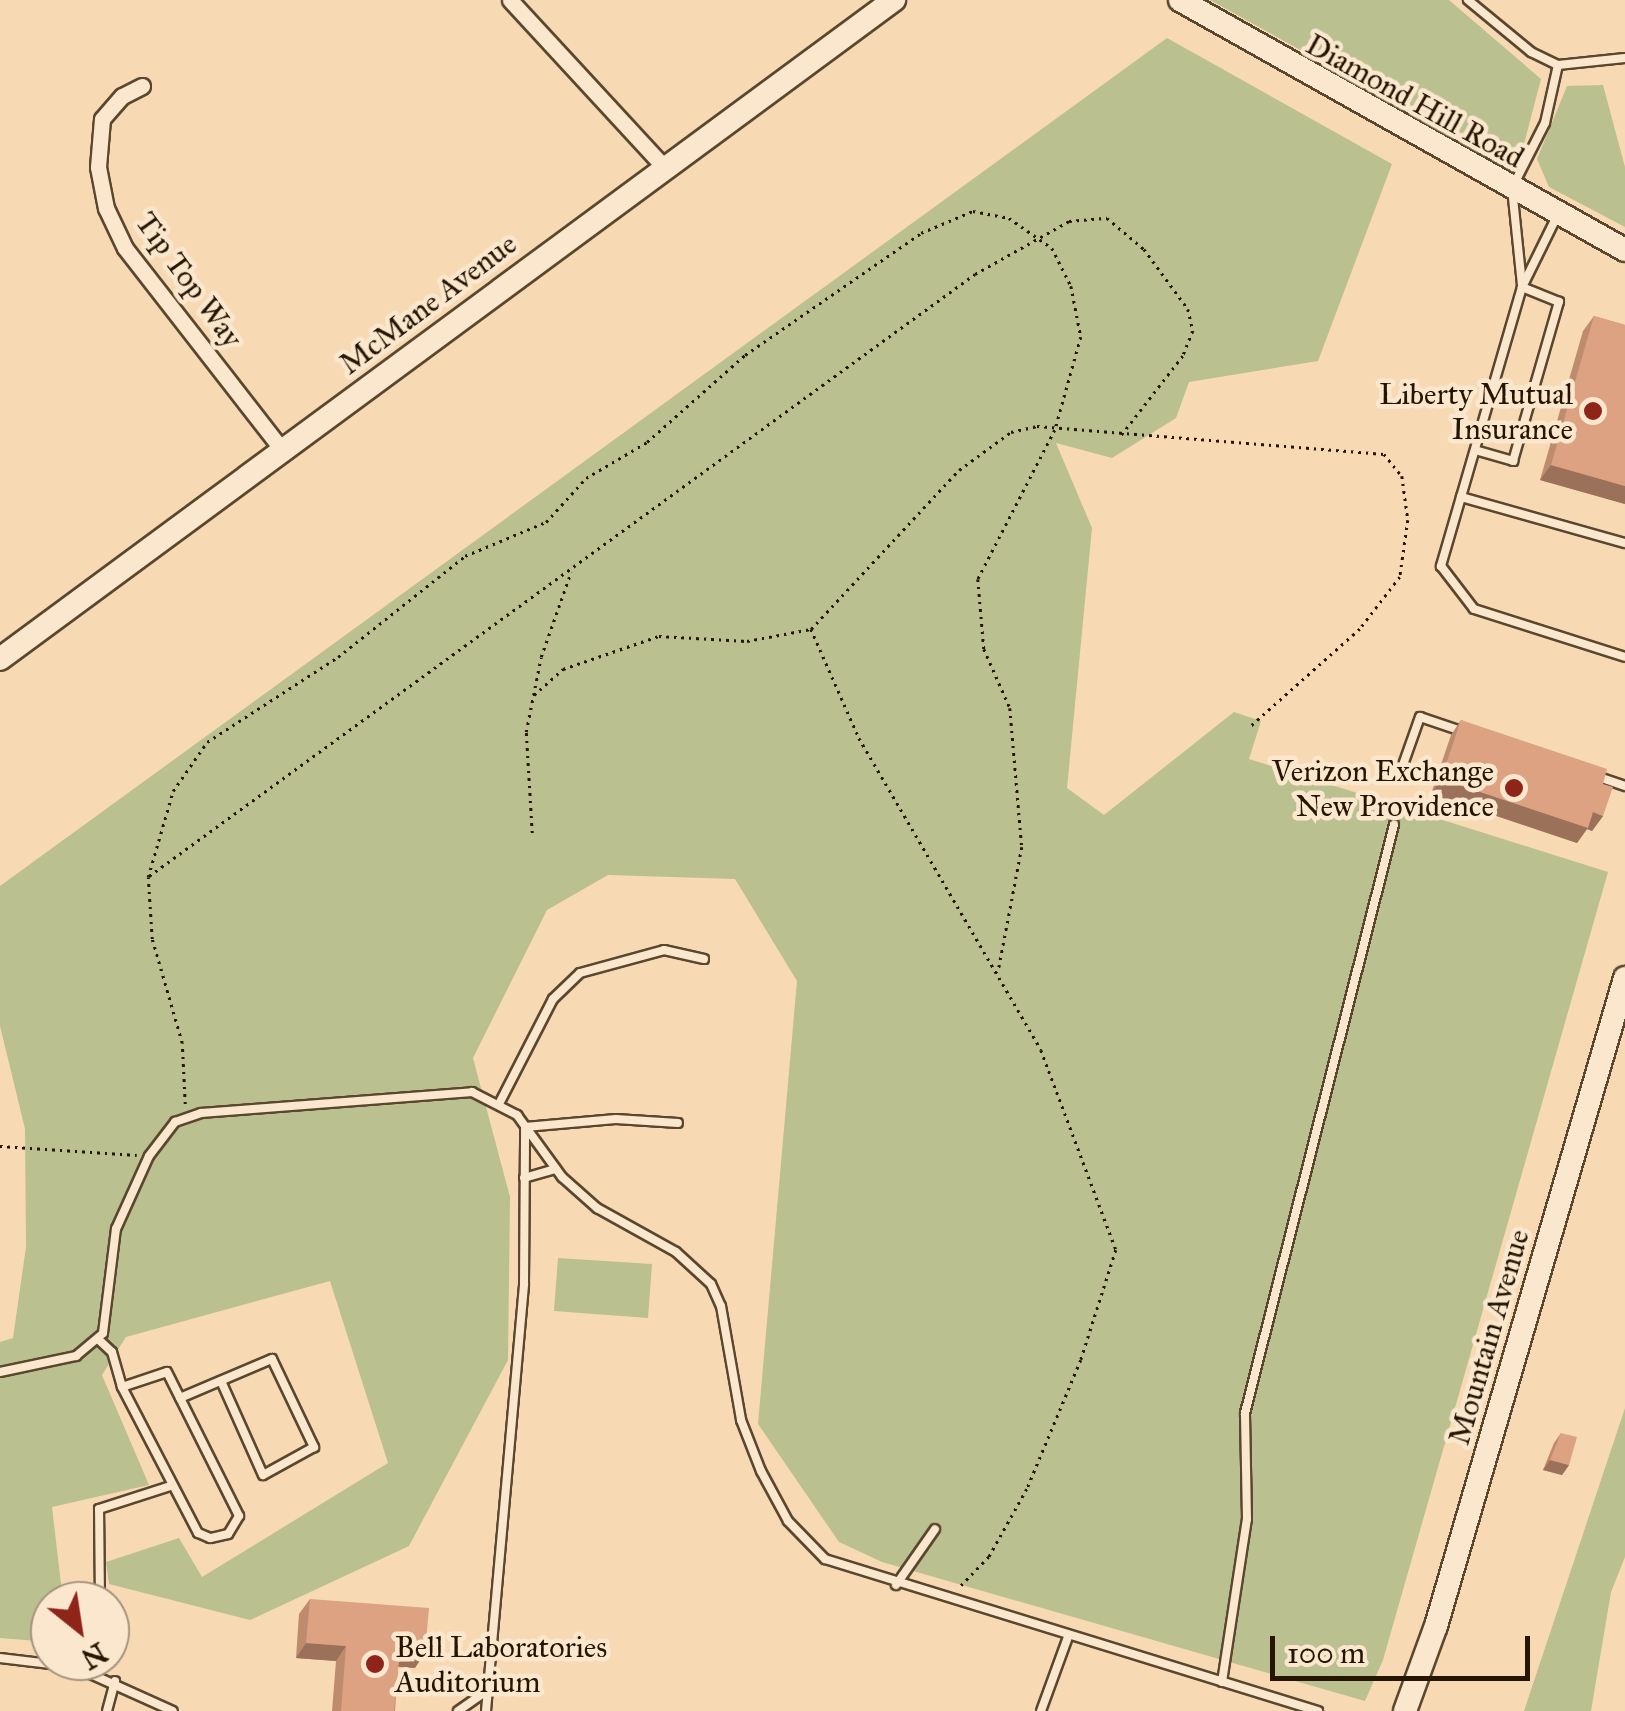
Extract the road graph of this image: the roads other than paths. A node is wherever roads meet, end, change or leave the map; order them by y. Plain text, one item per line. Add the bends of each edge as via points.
1 (510, 0) edge
2 (894, 0) edge
3 (1180, 0) edge
4 (1468, 0) edge
5 (1625, 58) edge
6 (1558, 64) junction
7 (142, 86) dead end
8 (664, 167) junction
9 (1512, 188) junction
10 (1558, 214) junction
11 (1625, 250) edge
12 (1522, 286) junction
13 (282, 450) junction
14 (1475, 450) junction
15 (1461, 497) junction
16 (1625, 543) edge
17 (1625, 657) edge
18 (0, 659) edge
19 (1474, 735) edge
20 (1583, 772) edge
21 (1398, 779) dead end
22 (1625, 786) edge
23 (1394, 826) dead end
24 (704, 959) dead end
25 (1625, 978) edge
26 (500, 1102) junction
27 (678, 1123) dead end
28 (525, 1127) junction
29 (556, 1169) junction
30 (524, 1178) junction
31 (98, 1340) junction
32 (0, 1372) edge
33 (221, 1381) junction
34 (122, 1386) junction
35 (180, 1398) junction
36 (170, 1486) junction
37 (935, 1530) dead end
38 (100, 1581) edge
39 (896, 1585) junction
40 (1068, 1637) junction
41 (0, 1658) edge
42 (30, 1663) edge
43 (116, 1681) joint
44 (1222, 1682) junction
45 (488, 1690) junction
46 (107, 1711) edge
47 (173, 1711) edge
48 (458, 1711) edge
49 (486, 1711) edge
50 (1041, 1711) edge
51 (1318, 1711) edge
52 (1404, 1711) edge

1 - 8 street
2 - 8 main road, McMane Avenue
3 - 9 main road, Diamond Hill Road
4 - 6 lane via 1532,52
5 - 6 lane
6 - 9 lane via 1545,123
7 - 13 street, Tip Top Way via 122,96 102,119 98,167 106,208 125,248
8 - 13 main road, McMane Avenue
9 - 10 main road, Diamond Hill Road
9 - 12 lane
10 - 11 main road, Diamond Hill Road
10 - 12 lane
12 - 14 lane
12 - 14 lane via 1558,302 1514,461
13 - 18 main road, McMane Avenue
14 - 15 lane
15 - 16 lane
15 - 17 lane via 1441,566 1470,606
19 - 21 lane via 1420,717
20 - 22 lane
23 - 44 lane via 1245,1413 1247,1519
24 - 26 lane via 664,950 580,972 553,998
25 - 52 main road, Mountain Avenue via 1436,1626
26 - 28 lane
26 - 31 lane via 472,1092 185,1117 148,1156 116,1229 108,1320
27 - 28 lane via 616,1119
28 - 29 lane
28 - 30 lane
29 - 30 lane
29 - 39 lane via 598,1208 676,1252 711,1284 722,1306 742,1420 788,1521 825,1559
30 - 45 lane via 524,1284
31 - 32 lane via 76,1356
31 - 34 lane via 112,1352
33 - 33 lane via 272,1359 314,1447 263,1476
33 - 35 lane
34 - 35 lane via 166,1372
34 - 36 lane
35 - 36 lane via 239,1516 228,1534 198,1533
36 - 38 lane via 100,1509
37 - 39 lane
39 - 40 lane
40 - 44 lane
40 - 50 lane
41 - 42 lane
43 - 46 lane
43 - 47 lane
44 - 51 lane
45 - 48 lane
45 - 49 lane

